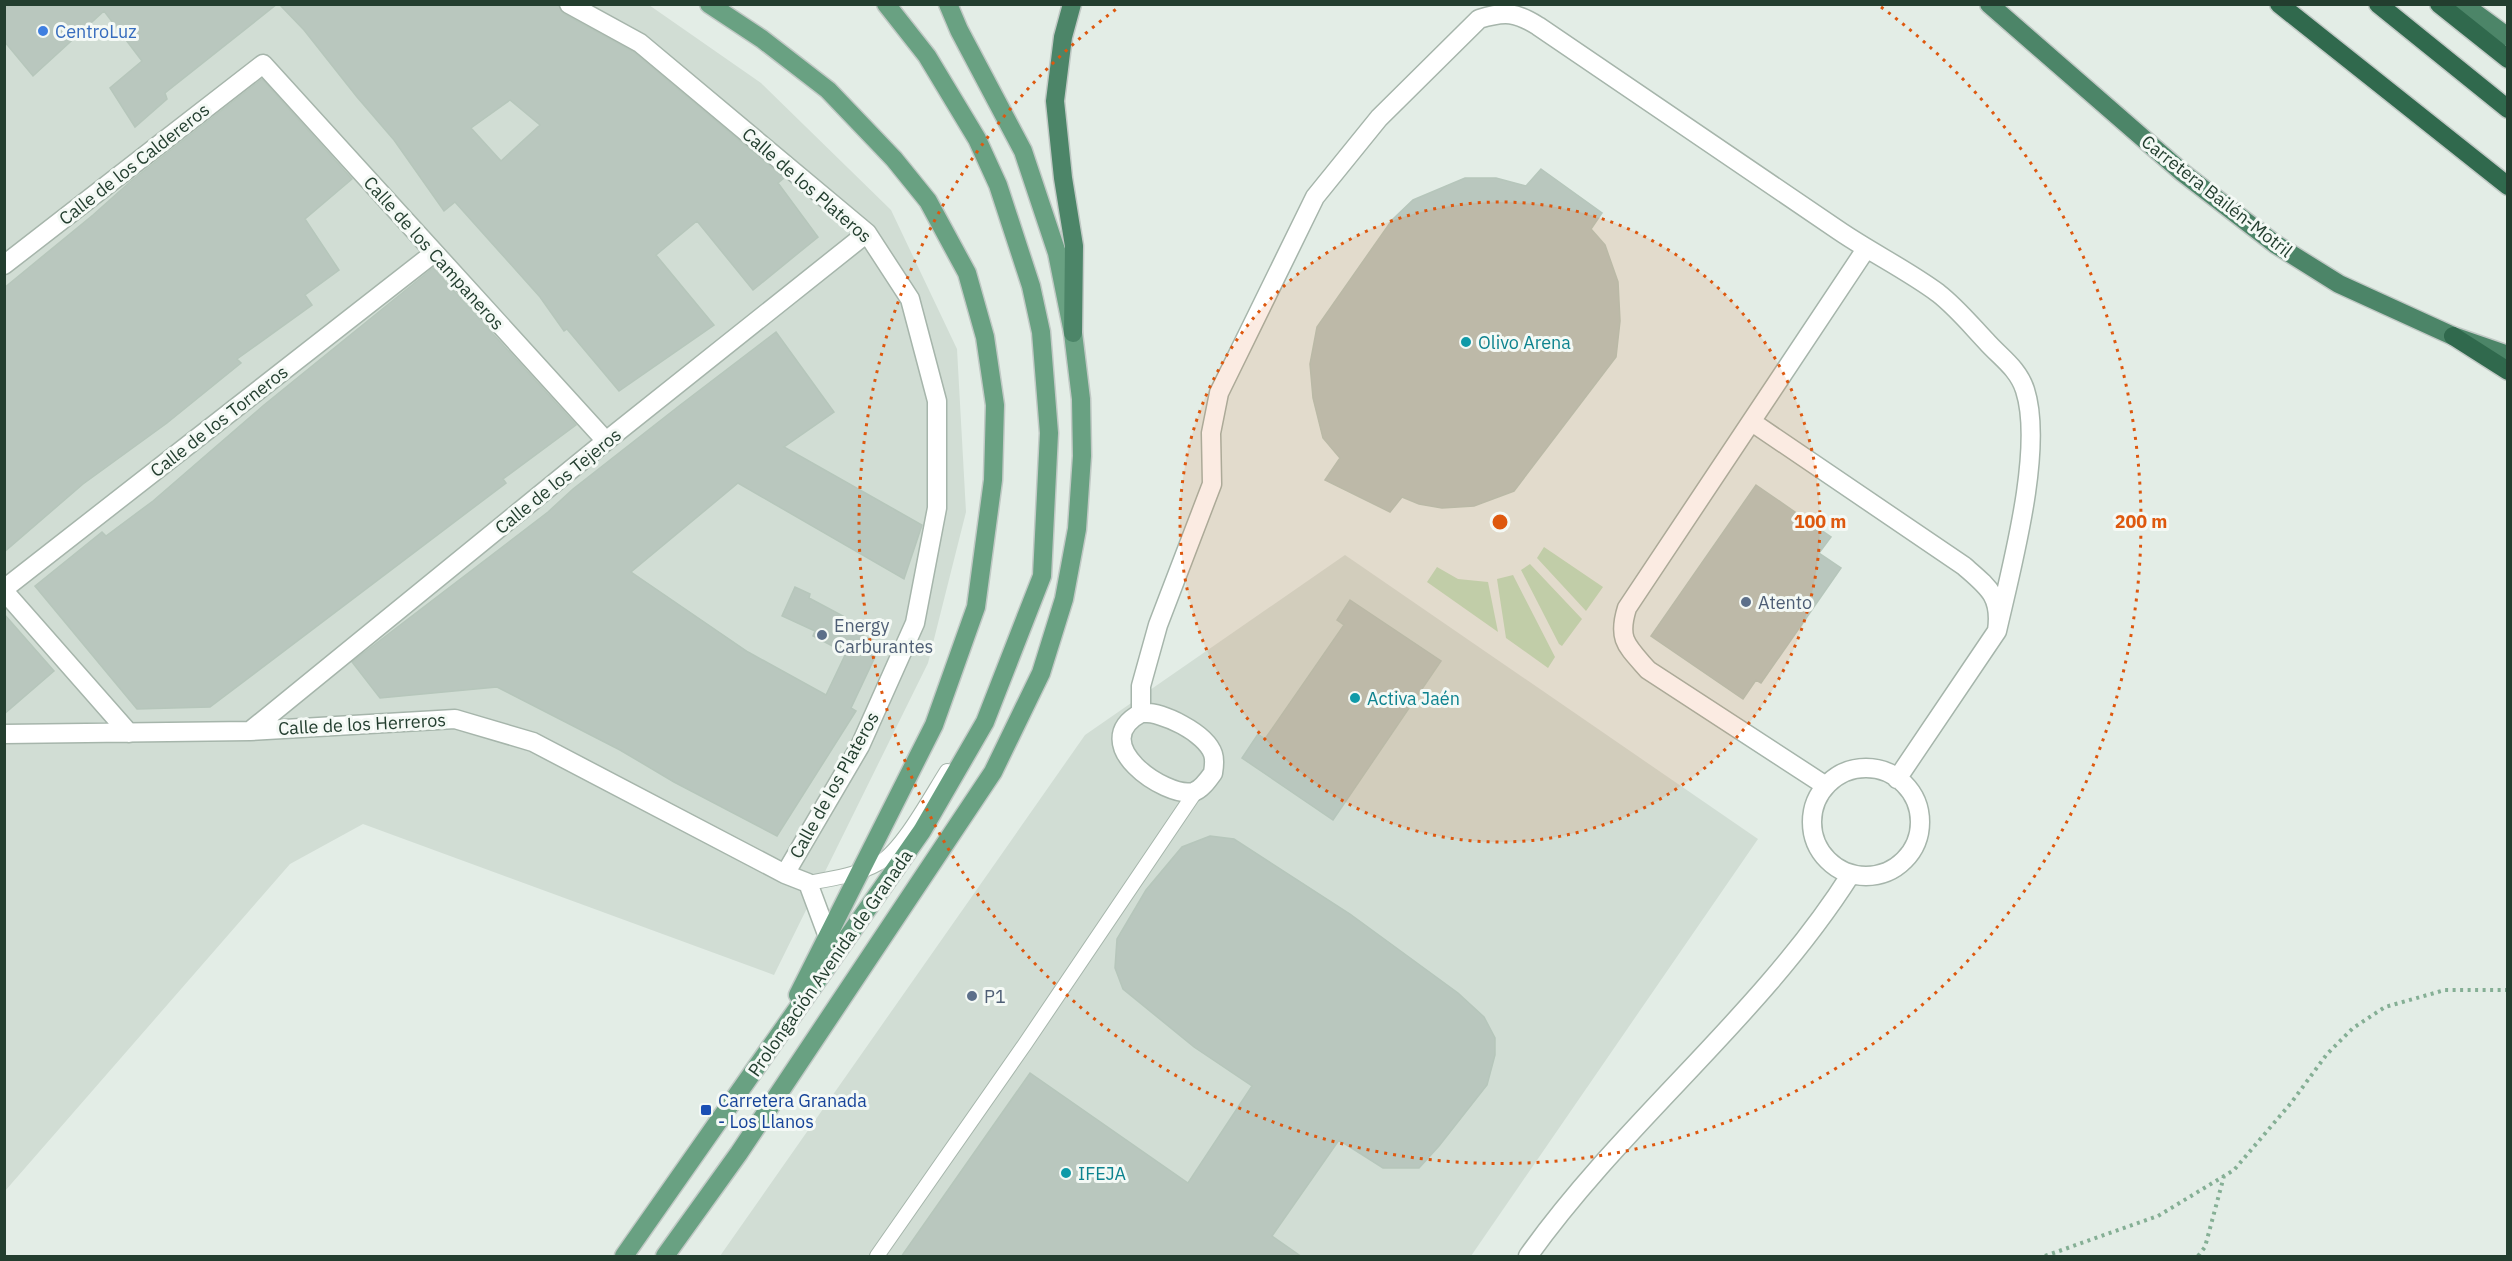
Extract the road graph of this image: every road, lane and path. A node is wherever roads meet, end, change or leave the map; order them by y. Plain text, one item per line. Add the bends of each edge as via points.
1 (569, 4) edge
2 (709, 4) edge
3 (886, 4) edge
4 (948, 4) edge
5 (1072, 4) edge
6 (1989, 4) edge
7 (2279, 4) edge
8 (2378, 4) edge
9 (2439, 4) edge
10 (2463, 4) edge
11 (2508, 37) edge
12 (2508, 60) edge
13 (263, 64) joint
14 (2508, 109) edge
15 (2508, 186) edge
16 (867, 233) junction
17 (1866, 249) junction
18 (434, 253) junction
19 (4, 265) edge
20 (1073, 333) junction
21 (2453, 336) junction
22 (2508, 355) edge
23 (2508, 371) edge
24 (1752, 422) junction
25 (606, 441) junction
26 (4, 590) edge
27 (1997, 631) junction
28 (1141, 713) junction
29 (985, 722) junction
30 (250, 731) junction
31 (129, 733) junction
32 (4, 734) edge
33 (1897, 779) junction
34 (1826, 786) junction
35 (1196, 791) junction
36 (860, 870) junction
37 (785, 874) junction
38 (1851, 874) junction
39 (808, 883) junction
40 (827, 934) junction
41 (2508, 990) edge
42 (774, 1043) junction
43 (2225, 1175) junction
44 (624, 1257) edge
45 (665, 1257) edge
46 (877, 1257) edge
47 (1528, 1257) edge
48 (2045, 1257) edge
49 (2198, 1257) edge

1 - 16 street, Calle de los Plateros via 640,43
2 - 36 main road via 828,90 894,159 928,201 967,273 985,336 995,405 993,480 976,607 934,725
3 - 29 main road, Prolongación Avenida de Granada via 927,56 978,139 1017,237 1041,332 1049,433 1042,576
4 - 20 main road, Prolongación Avenida de Granada via 1023,151 1057,253
5 - 20 highway via 1063,37 1055,101 1074,246
6 - 21 highway, Carretera Bailén-Motril via 2183,173 2275,244 2339,284
7 - 15 highway
8 - 14 highway
9 - 12 highway
10 - 11 highway
13 - 18 street, Calle de los Campaneros
13 - 19 street, Calle de los Caldereros
16 - 25 street, Calle de los Tejeros
16 - 37 street, Calle de los Plateros via 910,299 937,401 938,508 915,623 860,746
17 - 24 street
17 - 27 street via 1937,292 1964,315 2009,362 2025,388 2031,418 2028,470
17 - 28 street via 1530,21 1499,13 1479,19 1378,118 1315,197 1224,382 1211,433 1212,484 1158,625 1141,686
18 - 25 street, Calle de los Campaneros
18 - 26 street, Calle de los Torneros
20 - 45 main road, Prolongación Avenida de Granada via 1081,399 1077,529 1064,599 1041,673 993,772 746,1143
21 - 22 highway, Carretera Bailén-Motril
21 - 23 highway
24 - 27 street via 1964,566 1991,590 1999,615
24 - 34 street via 1627,608 1622,626 1626,645 1648,670
25 - 30 street, Calle de los Tejeros
26 - 31 street
27 - 33 street
28 - 35 street via 1163,715 1183,726 1213,753 1213,773
28 - 35 street via 1120,733 1126,754 1151,778 1185,793
29 - 36 lane via 960,750 894,851 879,863
29 - 42 main road, Prolongación Avenida de Granada via 922,831
30 - 31 street, Calle de los Herreros
30 - 37 street, Calle de los Herreros via 455,719 533,742
31 - 32 street, Calle de los Herreros
33 - 34 street via 1865,768 1848,771
33 - 38 street via 1911,793 1919,811 1919,831 1912,850 1890,871 1871,876
34 - 38 street via 1812,816 1815,841 1829,862
35 - 46 lane
36 - 39 lane
36 - 40 main road
37 - 39 street, Calle de los Herreros
38 - 47 street via 1794,954 1743,1015 1612,1153
39 - 40 street
40 - 42 main road
41 - 43 path via 2445,990 2385,1007 2353,1028 2327,1054 2291,1103 2234,1170
42 - 44 main road, Prolongación Avenida de Granada
43 - 48 path via 2158,1216
43 - 49 path via 2205,1247

